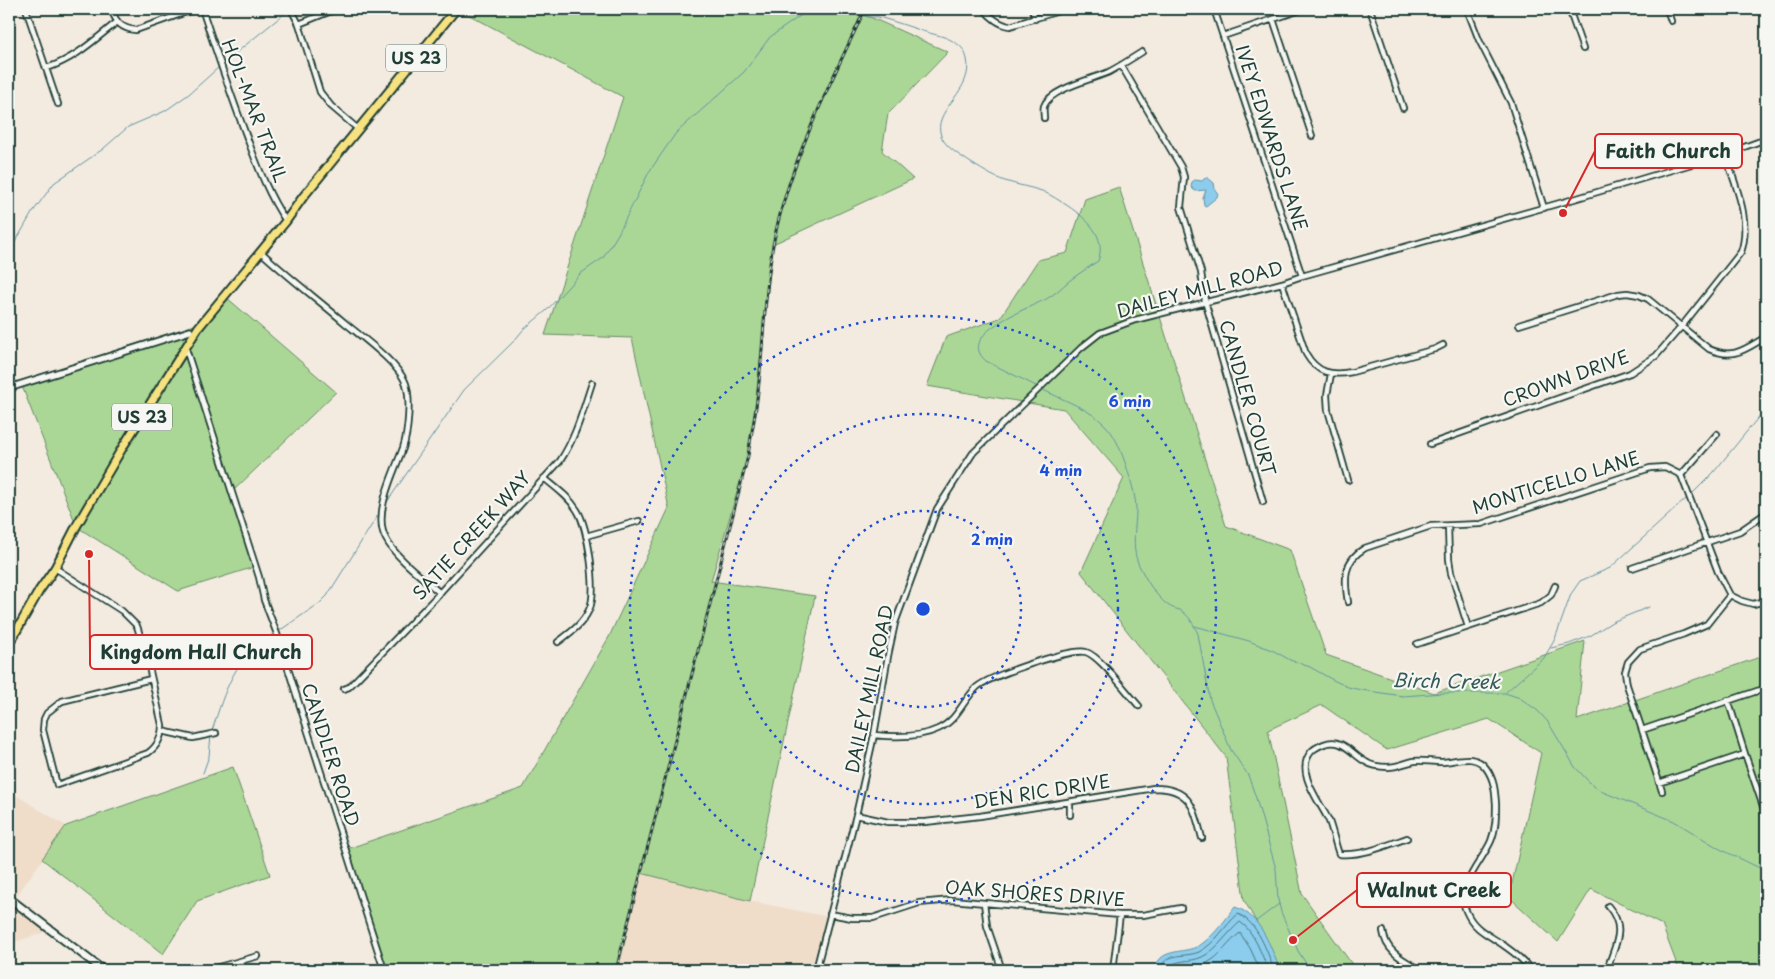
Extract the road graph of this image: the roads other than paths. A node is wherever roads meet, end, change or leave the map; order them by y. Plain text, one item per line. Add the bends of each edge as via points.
1 (26, 9) edge
2 (111, 9) edge
3 (195, 9) edge
4 (202, 9) edge
5 (291, 9) edge
6 (336, 9) edge
7 (367, 9) edge
8 (456, 9) edge
9 (984, 9) edge
10 (1032, 9) edge
11 (1065, 9) edge
12 (1214, 9) edge
13 (1303, 9) edge
14 (1370, 9) edge
15 (1467, 9) edge
16 (1570, 9) edge
17 (1667, 9) edge
18 (374, 12) dead end
19 (1035, 19) junction
20 (1273, 19) junction
21 (117, 22) junction
22 (1671, 22) dead end
23 (299, 24) junction
24 (1223, 36) junction
25 (1582, 48) dead end
26 (1142, 52) dead end
27 (1121, 65) junction
28 (47, 68) junction
29 (58, 104) dead end
30 (1403, 108) dead end
31 (1044, 118) dead end
32 (358, 128) junction
33 (1312, 136) dead end
34 (1766, 138) edge
35 (1725, 154) junction
36 (1544, 208) junction
37 (286, 221) junction
38 (261, 252) junction
39 (1302, 276) junction
40 (1282, 283) junction
41 (1205, 302) junction
42 (1519, 325) dead end
43 (1682, 326) junction
44 (198, 328) junction
45 (190, 331) joint
46 (1766, 337) edge
47 (1443, 344) dead end
48 (186, 349) junction
49 (1331, 374) junction
50 (592, 382) dead end
51 (9, 388) edge
52 (1717, 434) dead end
53 (1430, 444) dead end
54 (1682, 475) junction
55 (544, 478) junction
56 (1348, 480) dead end
57 (1263, 502) dead end
58 (1766, 513) edge
59 (638, 521) dead end
60 (1448, 526) junction
61 (586, 536) junction
62 (1707, 542) junction
63 (55, 568) junction
64 (1632, 568) dead end
65 (1556, 586) dead end
66 (440, 592) junction
67 (1730, 595) junction
68 (1766, 601) edge
69 (1348, 602) dead end
70 (1468, 626) junction
71 (558, 642) dead end
72 (9, 644) edge
73 (1417, 644) dead end
74 (187, 647) dead end
75 (146, 658) junction
76 (151, 679) junction
77 (1766, 688) edge
78 (344, 689) dead end
79 (1728, 700) junction
80 (1139, 706) dead end
81 (1642, 730) junction
82 (162, 731) junction
83 (216, 733) dead end
84 (874, 735) junction
85 (1745, 754) junction
86 (1659, 783) junction
87 (1662, 791) dead end
88 (1766, 795) edge
89 (1760, 797) junction
90 (1070, 802) junction
91 (856, 815) junction
92 (1070, 815) dead end
93 (1766, 815) edge
94 (1202, 838) dead end
95 (1407, 838) dead end
96 (9, 898) edge
97 (984, 903) junction
98 (1608, 906) dead end
99 (1181, 908) dead end
100 (830, 914) junction
101 (1120, 915) junction
102 (1382, 931) dead end
103 (258, 956) dead end
104 (103, 970) edge
105 (208, 970) edge
106 (384, 970) edge
107 (816, 970) edge
108 (1002, 970) edge
109 (1113, 970) edge
110 (1422, 970) edge
111 (1531, 970) edge
112 (1607, 970) edge

1 - 28 street
2 - 21 street
3 - 21 street via 141,29 126,29
4 - 37 street, HOL-MAR TRAIL via 264,181
5 - 23 street
6 - 23 street
7 - 18 street
8 - 32 main road, US 23
9 - 19 street via 1004,25
10 - 19 street
11 - 19 street
12 - 24 street, IVEY EDWARDS LANE
13 - 20 street
14 - 30 street
15 - 36 street via 1511,103
16 - 25 street
17 - 22 street
20 - 24 street
20 - 33 street
21 - 28 street via 80,53
23 - 32 street via 320,92 331,106
24 - 39 street, IVEY EDWARDS LANE
26 - 27 street
27 - 31 street via 1068,86 1046,101
27 - 41 street, CANDLER COURT via 1181,167 1184,177 1181,207 1200,272
28 - 29 street
32 - 37 main road, US 23
34 - 35 street, DAILEY MILL ROAD
35 - 36 street, DAILEY MILL ROAD
35 - 43 street, CROWN DRIVE via 1746,228 1744,240 1734,262
36 - 39 street, DAILEY MILL ROAD
37 - 38 main road, US 23
38 - 44 main road, US 23
38 - 66 street via 368,340 399,371 406,384 408,415 404,446 384,501 382,530 392,548
39 - 40 street, DAILEY MILL ROAD
40 - 41 street, DAILEY MILL ROAD
40 - 49 street via 1306,354 1317,368
41 - 57 street, CANDLER COURT
41 - 84 street, DAILEY MILL ROAD via 1134,320 1100,334 1081,348 973,453 938,509 895,622
42 - 43 street via 1627,293 1648,299
43 - 46 street via 1709,349 1727,355
43 - 53 street, CROWN DRIVE via 1656,356 1630,373
44 - 45 street
44 - 48 main road, US 23
45 - 51 street
47 - 49 street via 1352,372
48 - 63 main road, US 23 via 124,445
48 - 106 street, CANDLER ROAD
49 - 56 street via 1328,410
50 - 55 street, SATIE CREEK WAY via 570,446
52 - 54 street
54 - 60 street, MONTICELLO LANE via 1665,467 1650,468 1482,524
54 - 62 street
55 - 61 street via 578,510
55 - 66 street, SATIE CREEK WAY
58 - 62 street via 1740,531
59 - 61 street
60 - 69 street, MONTICELLO LANE via 1431,526 1358,552 1346,575
60 - 70 street via 1451,573
61 - 71 street via 593,597 590,609 575,630
62 - 64 street
62 - 67 street
63 - 72 main road, US 23
63 - 75 street via 132,619
65 - 70 street via 1541,603
66 - 78 street, SATIE CREEK WAY
67 - 68 street via 1753,604
67 - 81 street via 1707,624 1640,649 1628,662 1626,685
70 - 73 street
74 - 75 street
75 - 76 street
76 - 82 street
76 - 82 street via 62,701 47,713 43,730 57,784 148,753 155,748
77 - 79 street
79 - 81 street
79 - 85 street
80 - 84 street via 1096,658 1085,652 1073,652 989,680 977,688 958,713 938,729 908,736
81 - 86 street
82 - 83 street via 192,738
84 - 91 street, DAILEY MILL ROAD
85 - 86 street
85 - 89 street
86 - 87 street
88 - 89 street
89 - 93 street
90 - 91 street, DEN RIC DRIVE via 925,822 888,822
90 - 92 street
90 - 94 street, DEN RIC DRIVE via 1154,788 1174,790 1190,803
91 - 100 street, DAILEY MILL ROAD
95 - 111 street via 1349,855 1339,854 1329,821 1309,784 1306,761 1310,752 1335,742 1343,744 1368,764 1380,766 1464,758 1475,759 1485,766 1496,792 1495,826 1466,886 1466,911 1473,924 1522,959
96 - 104 main road
97 - 100 street, OAK SHORES DRIVE via 952,900 919,902 873,918
97 - 101 street, OAK SHORES DRIVE
97 - 108 street via 986,926
98 - 112 street via 1620,932
99 - 101 street, OAK SHORES DRIVE
100 - 107 street, DAILEY MILL ROAD
101 - 109 street
102 - 110 street via 1384,942 1391,950
103 - 105 street

